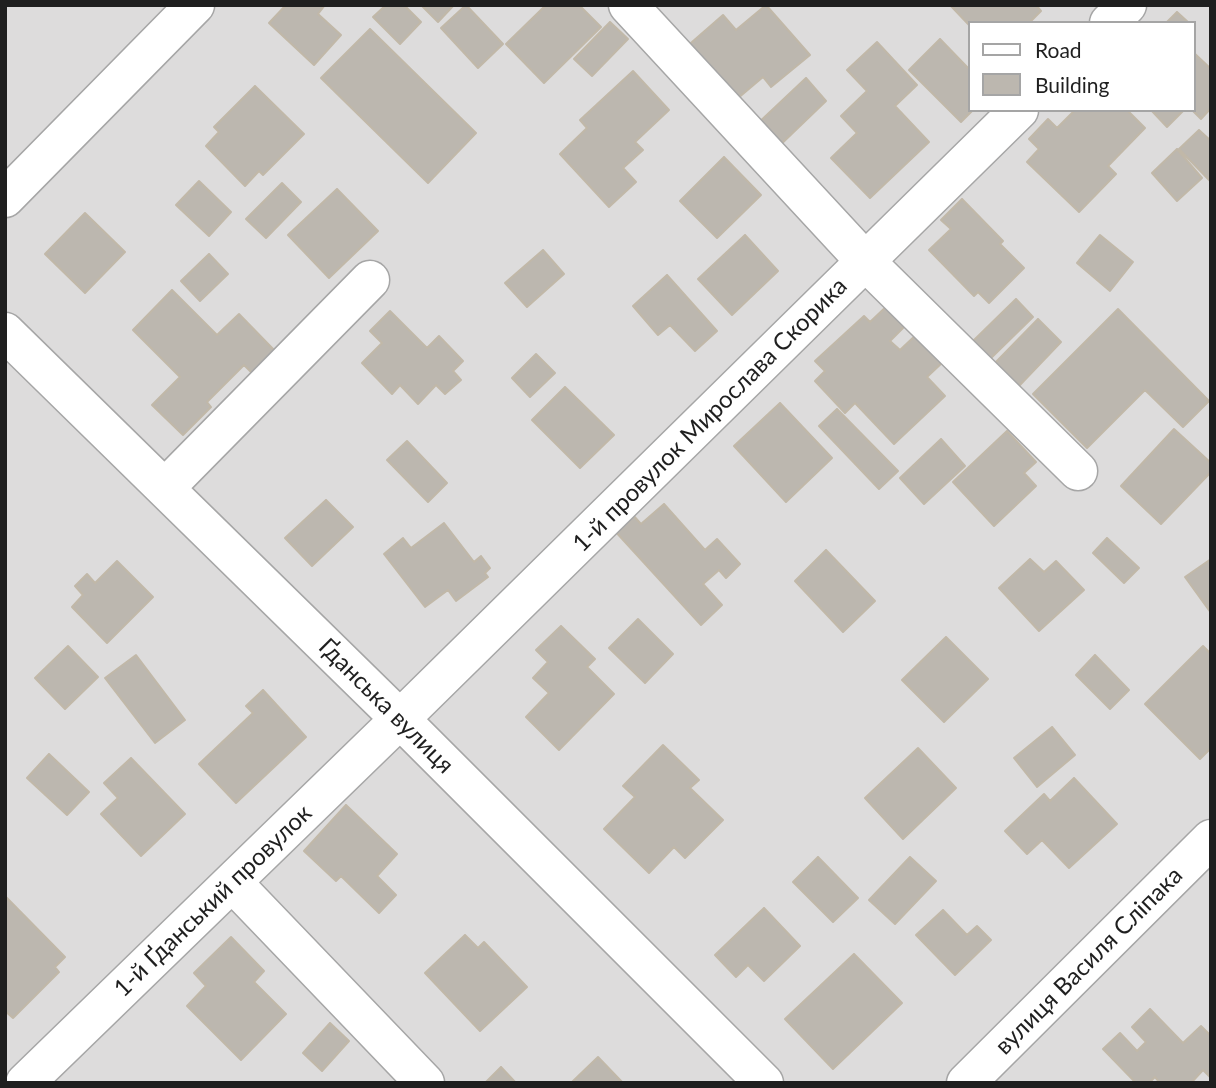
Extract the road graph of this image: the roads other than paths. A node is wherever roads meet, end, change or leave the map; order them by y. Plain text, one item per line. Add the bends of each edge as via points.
1 (195, 5) edge
2 (628, 5) edge
3 (1127, 5) edge
4 (1111, 21) edge
5 (1017, 112) edge
6 (5, 198) edge
7 (865, 261) junction
8 (370, 280) dead end
9 (5, 332) edge
10 (1078, 471) dead end
11 (165, 488) junction
12 (400, 719) junction
13 (1211, 839) edge
14 (232, 882) junction
15 (25, 1083) edge
16 (425, 1083) edge
17 (764, 1083) edge
18 (966, 1083) edge

1 - 6 street
2 - 7 street
3 - 4 street
5 - 7 street, 1-й провулок Мирослава Скорика
7 - 10 street
7 - 12 street, 1-й провулок Мирослава Скорика
8 - 11 street
9 - 11 street, Ґданська вулиця
11 - 12 street, Ґданська вулиця
12 - 14 street, 1-й Ґданський провулок
12 - 17 street, Ґданська вулиця
13 - 18 street, вулиця Василя Сліпака
14 - 15 street, 1-й Ґданський провулок
14 - 16 street

